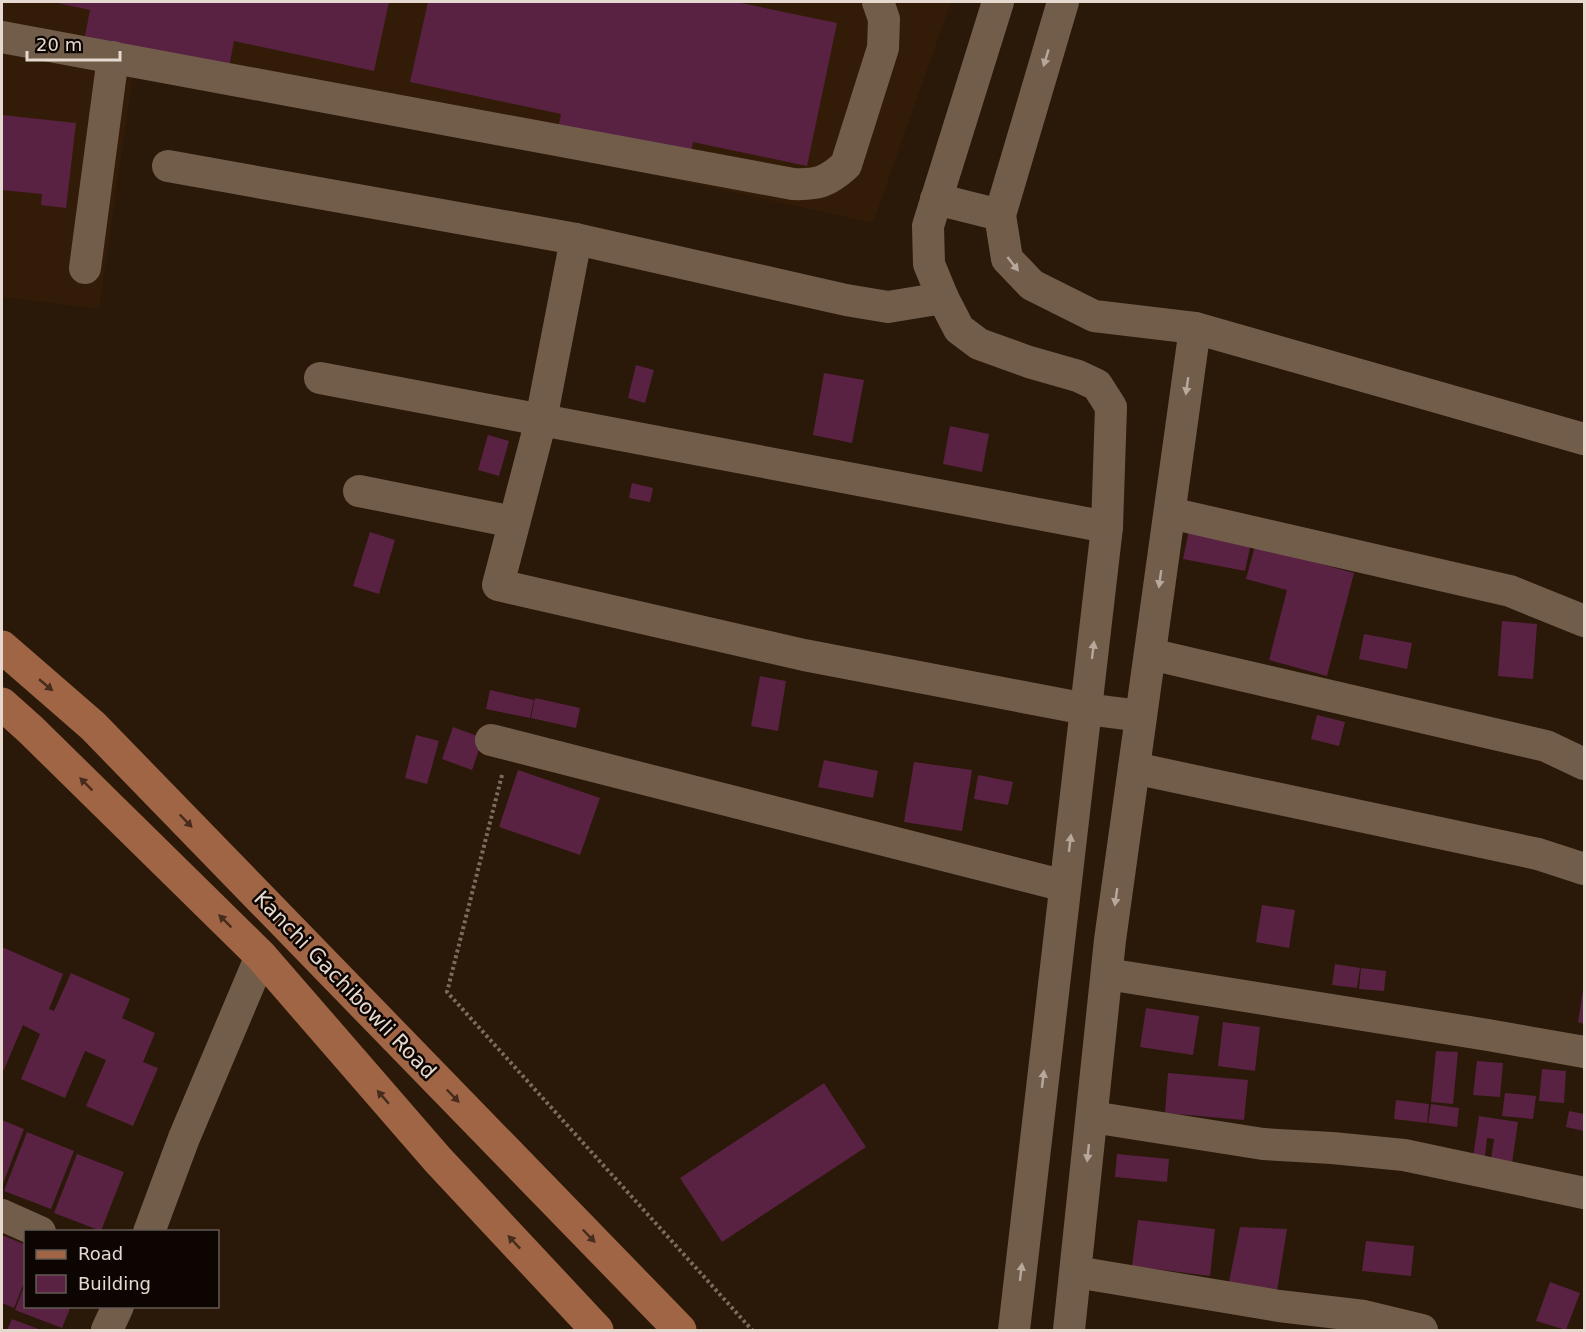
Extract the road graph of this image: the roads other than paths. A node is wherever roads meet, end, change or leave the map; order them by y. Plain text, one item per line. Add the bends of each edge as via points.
1 (878, 2) edge
2 (998, 2) edge
3 (1063, 2) edge
4 (2, 37) edge
5 (113, 57) junction
6 (168, 166) dead end
7 (936, 199) junction
8 (1000, 215) junction
9 (576, 239) junction
10 (85, 268) dead end
11 (943, 298) junction
12 (1195, 328) junction
13 (320, 378) dead end
14 (541, 420) junction
15 (1584, 439) edge
16 (359, 491) dead end
17 (1170, 513) junction
18 (514, 522) junction
19 (1107, 527) junction
20 (1584, 621) edge
21 (2, 647) edge
22 (1150, 654) junction
23 (2, 704) edge
24 (1086, 709) junction
25 (1141, 716) junction
26 (500, 743) road end
27 (1584, 764) edge
28 (1134, 768) junction
29 (1584, 869) edge
30 (1065, 886) junction
31 (261, 956) junction
32 (1107, 974) junction
33 (1584, 1053) edge
34 (1092, 1117) junction
35 (1584, 1193) edge
36 (2, 1215) edge
37 (36, 1230) edge
38 (150, 1230) edge
39 (1076, 1272) junction
40 (117, 1308) edge
41 (107, 1330) edge
42 (597, 1330) edge
43 (680, 1330) edge
44 (1014, 1330) edge
45 (1069, 1330) edge
46 (1422, 1330) edge

1 - 5 street via 884,19 883,48 846,165 831,178 810,185
2 - 7 street
3 -> 8 street
4 - 5 street
5 - 10 street
6 - 9 street
7 - 8 street
7 - 11 street via 928,226 929,264
8 -> 12 street via 1007,259 1032,285 1094,316
9 - 11 street via 888,307
9 - 14 street
11 - 19 street via 959,329 979,344 1097,385 1111,407
12 - 15 street
12 -> 17 street
13 - 14 street
14 - 18 street
14 - 19 street
16 - 18 street
17 - 20 street via 1510,591
17 -> 22 street
18 - 24 street via 498,585 804,655
24 -> 19 street
21 -> 43 main road, Kanchi Gachibowli Road via 93,726
22 - 25 street
22 - 27 street via 1546,746
31 -> 23 main road, Kanchi Gachibowli Road
24 - 25 street
30 -> 24 street
25 - 28 street
26 - 30 street
28 - 29 street via 1538,854
28 -> 32 street
44 -> 30 street
31 - 38 street
42 -> 31 main road, Kanchi Gachibowli Road via 438,1160
32 - 33 street
32 - 34 street
34 - 35 street via 1263,1144 1404,1155
34 -> 39 street
36 - 37 street
39 - 45 street
39 - 46 street via 1364,1316
40 - 41 street

